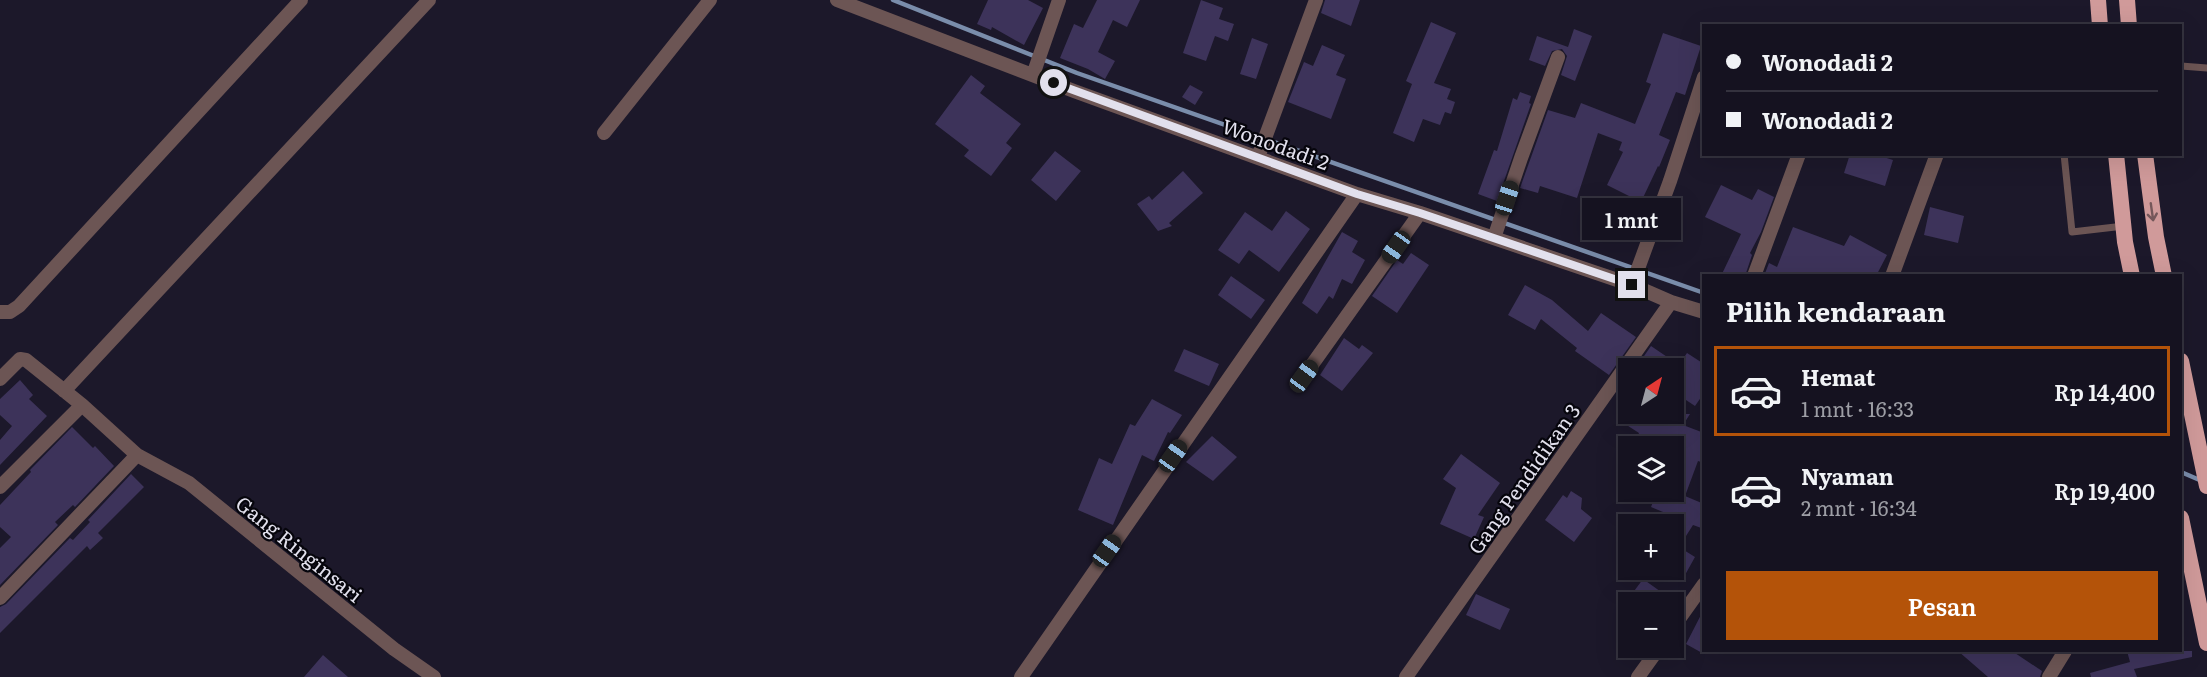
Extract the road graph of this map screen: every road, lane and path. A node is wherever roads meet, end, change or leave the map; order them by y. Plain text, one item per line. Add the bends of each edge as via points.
1 (301, 0) edge
2 (429, 0) edge
3 (710, 0) edge
4 (837, 0) edge
5 (1059, 0) edge
6 (1316, 0) edge
7 (2098, 0) edge
8 (2127, 0) edge
9 (2100, 24) edge
10 (2129, 24) edge
11 (1558, 57) dead end
12 (2182, 66) edge
13 (2207, 68) edge
14 (1034, 73) junction
15 (1702, 83) edge
16 (604, 133) dead end
17 (1798, 156) edge
18 (1936, 156) edge
19 (2064, 156) edge
20 (2116, 156) edge
21 (2145, 156) edge
22 (1258, 157) junction
23 (1357, 194) junction
24 (1420, 213) junction
25 (2124, 226) junction
26 (1494, 238) junction
27 (1755, 274) edge
28 (1893, 274) edge
29 (2132, 274) edge
30 (2164, 274) edge
31 (1632, 285) junction
32 (1671, 302) junction
33 (1702, 311) edge
34 (0, 312) edge
35 (2182, 366) edge
36 (1304, 376) dead end
37 (0, 379) edge
38 (64, 391) junction
39 (82, 405) junction
40 (136, 455) junction
41 (2207, 486) edge
42 (0, 487) edge
43 (2182, 528) edge
44 (2185, 557) edge
45 (1702, 587) edge
46 (0, 598) edge
47 (1684, 612) edge
48 (2207, 643) edge
49 (2064, 652) edge
50 (1652, 658) edge
51 (434, 677) edge
52 (1021, 677) edge
53 (1406, 677) edge
54 (1638, 677) edge
55 (2049, 677) edge

1 - 34 street via 19,306 10,312
2 - 38 street
3 - 16 street
4 - 14 street, Wonodadi 2
5 - 14 street
6 - 22 street
7 - 9 highway
8 - 10 highway
11 - 26 street
12 - 13 lane
14 - 22 street, Wonodadi 2
15 - 31 street
17 - 27 street
18 - 28 street
19 - 25 lane via 2072,232
20 - 25 highway
21 -> 30 highway
22 - 23 street, Wonodadi 2
23 - 24 street, Wonodadi 2
23 - 52 street
24 - 26 street, Wonodadi 2
24 - 36 street
25 - 29 highway
26 - 31 street, Wonodadi 2
31 - 32 street, Wonodadi 2
32 - 33 street, Wonodadi 2
32 - 53 street, Gang Pendidikan 3
35 - 41 highway
37 - 38 street, Gang Ringinsari via 23,359
38 - 39 street, Gang Ringinsari
39 - 40 street, Gang Ringinsari
39 - 42 street
40 - 46 street
40 - 51 street, Gang Ringinsari via 189,483
43 - 44 highway
44 - 48 highway
45 - 47 street
49 - 55 street
50 - 54 street

